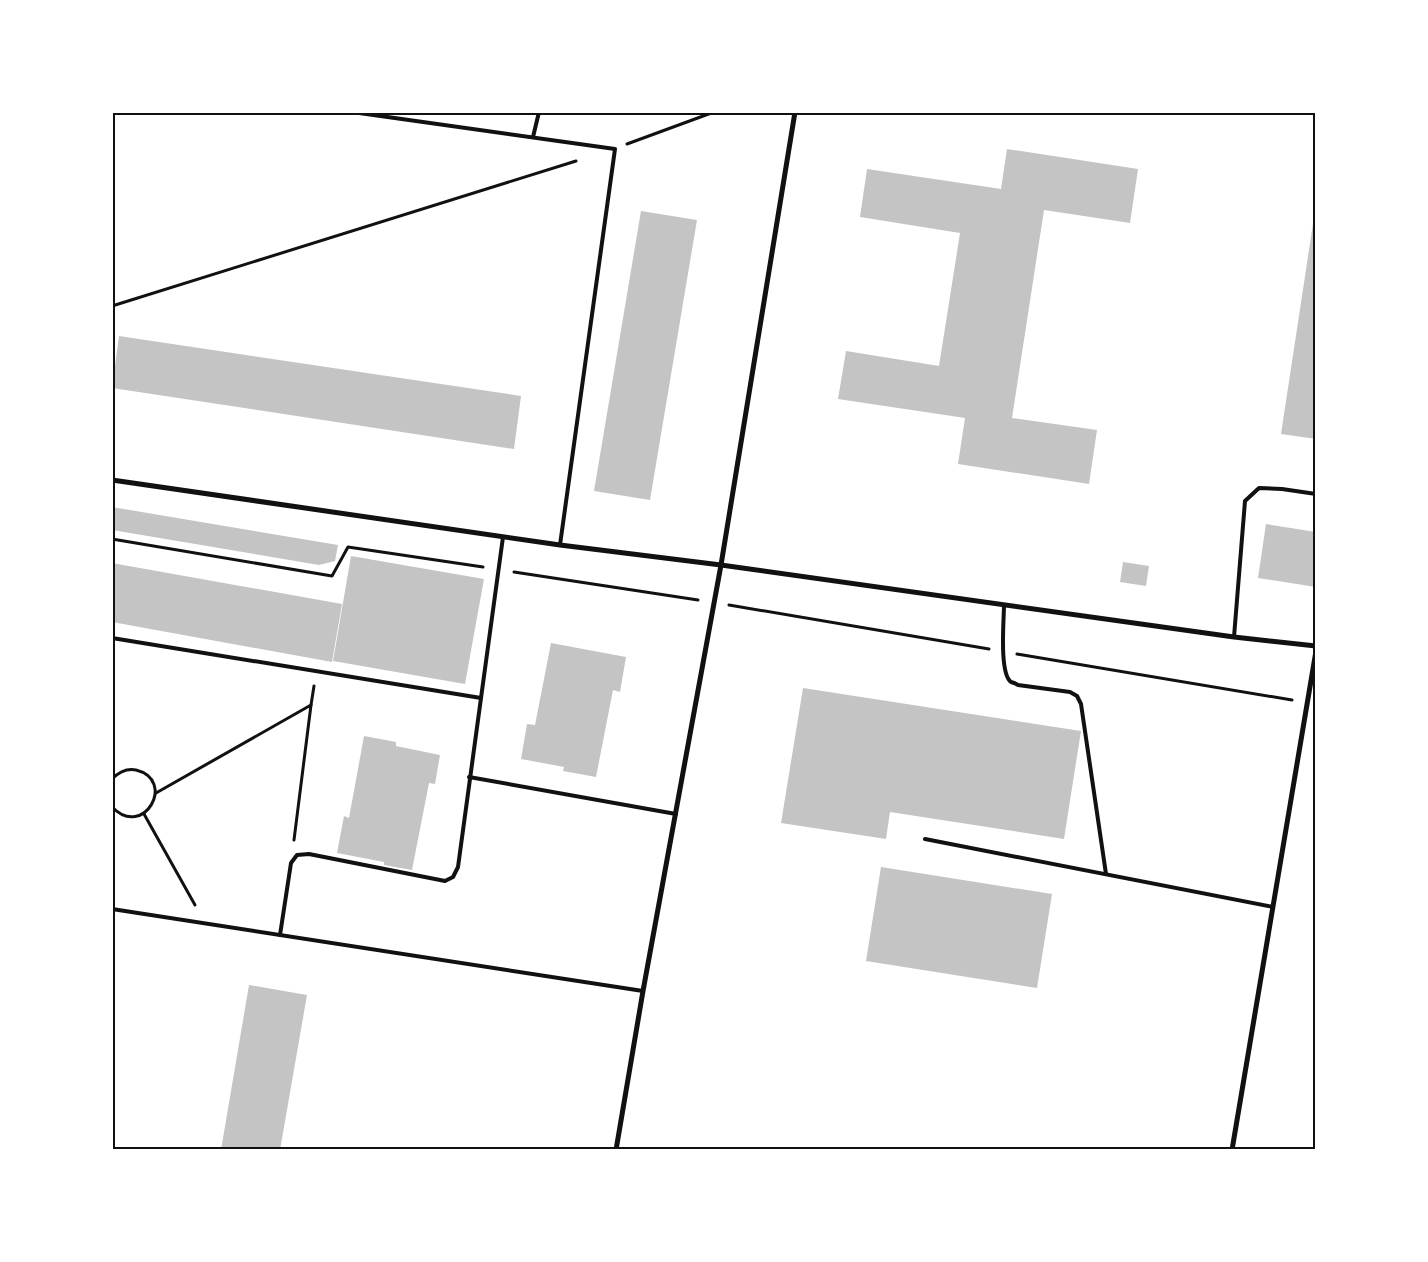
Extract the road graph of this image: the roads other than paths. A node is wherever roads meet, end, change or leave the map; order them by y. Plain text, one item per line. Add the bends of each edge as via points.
1 (539, 112) edge
2 (795, 112) edge
3 (355, 113) edge
4 (533, 138) junction
5 (112, 480) edge
6 (1316, 494) edge
7 (503, 537) junction
8 (560, 545) junction
9 (721, 565) junction
10 (1004, 605) junction
11 (1234, 637) junction
12 (112, 638) edge
13 (1316, 646) edge
14 (1316, 651) edge
15 (481, 698) junction
16 (469, 777) junction
17 (676, 814) junction
18 (925, 839) dead end
19 (1106, 874) junction
20 (1272, 907) junction
21 (112, 909) edge
22 (280, 934) junction
23 (643, 991) junction
24 (616, 1150) edge
25 (1232, 1150) edge

1 - 4 lane
2 - 9 street
3 - 4 lane
4 - 8 lane via 615,149
5 - 7 street
6 - 11 lane via 1259,488 1245,501
7 - 8 street
7 - 15 lane
8 - 9 street
9 - 10 street
9 - 17 street
10 - 11 street
10 - 19 lane via 1006,676 1018,685 1070,692 1082,704
11 - 13 street
12 - 15 lane
14 - 20 street
15 - 16 lane
16 - 17 lane
16 - 22 lane via 458,867 453,877 444,881 309,854 297,855 291,863
17 - 23 street
18 - 19 lane
19 - 20 lane
20 - 25 street
21 - 22 lane
22 - 23 lane
23 - 24 street

